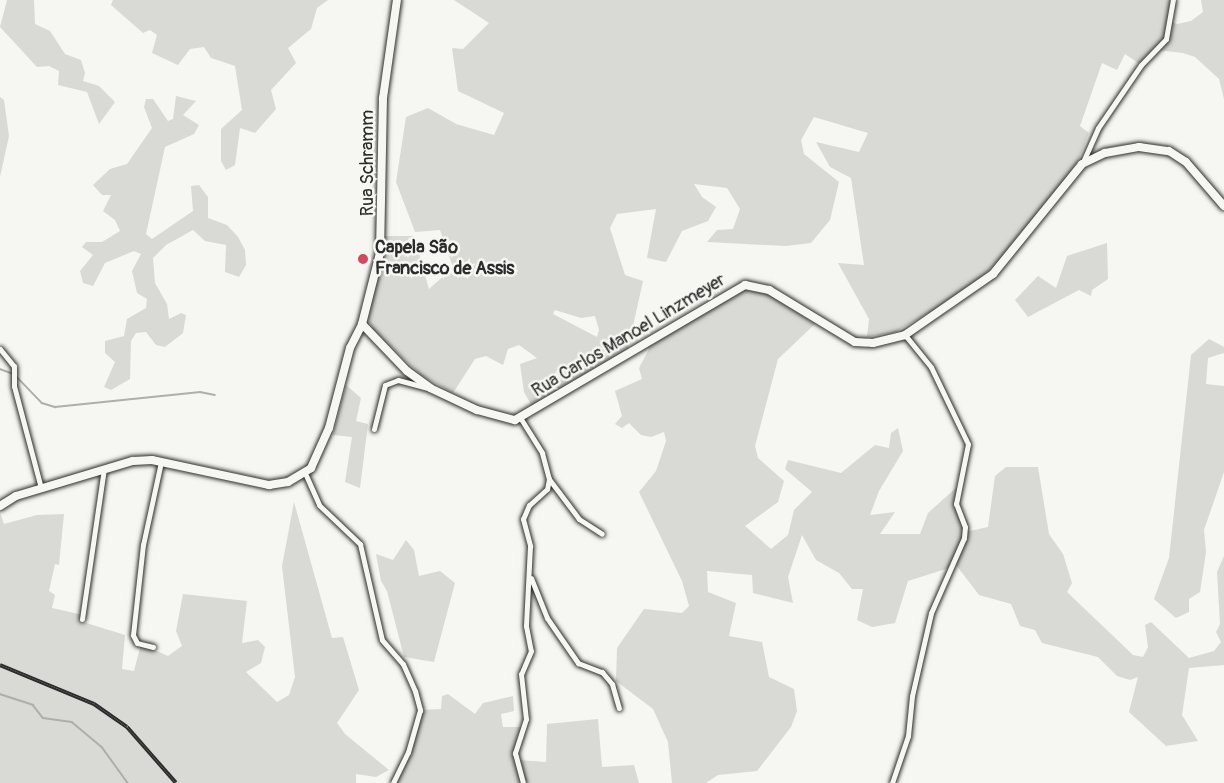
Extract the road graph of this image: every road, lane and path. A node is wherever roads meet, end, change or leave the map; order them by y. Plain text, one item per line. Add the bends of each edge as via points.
1 (397, 0) edge
2 (1173, 0) edge
3 (1082, 164) junction
4 (1224, 206) edge
5 (362, 324) junction
6 (905, 335) junction
7 (0, 349) edge
8 (430, 388) junction
9 (521, 419) junction
10 (374, 429) dead end
11 (160, 462) junction
12 (104, 469) junction
13 (305, 473) junction
14 (549, 479) junction
15 (41, 488) junction
16 (0, 506) edge
17 (602, 534) dead end
18 (530, 576) junction
19 (82, 619) dead end
20 (153, 647) dead end
21 (619, 708) dead end
22 (393, 783) edge
23 (523, 783) edge
24 (892, 783) edge

1 - 5 street, Rua Schramm via 383,98 382,241
2 - 3 street via 1166,39 1141,65 1098,128
3 - 4 street via 1126,148 1164,149 1186,162
3 - 6 street, Rua Carlos Manoel Linzmeyer via 1001,266 927,323
5 - 8 street, Rua Carlos Manoel Linzmeyer
5 - 13 street, Rua Schramm via 350,348 322,448
6 - 9 street, Rua Carlos Manoel Linzmeyer via 873,343 855,342 769,290 745,285
6 - 24 street via 929,362 968,444 956,504 965,527 964,538 931,613 912,696 908,736
7 - 15 street via 14,366 14,386
8 - 9 street, Rua Carlos Manoel Linzmeyer via 477,410
8 - 10 street via 398,380 385,385
9 - 14 street via 542,453
11 - 12 street via 139,460
11 - 13 street via 269,485 288,482
11 - 20 street via 143,545 133,635 136,642
12 - 15 street
12 - 19 street
13 - 22 street via 319,505 350,532 363,550 382,640 403,664 420,710 408,752
14 - 17 street via 579,519
14 - 18 street via 547,489 524,514
15 - 16 street
18 - 21 street via 547,618 578,663 602,672 612,684
18 - 23 street via 526,626 531,651 521,674 526,719 515,753

